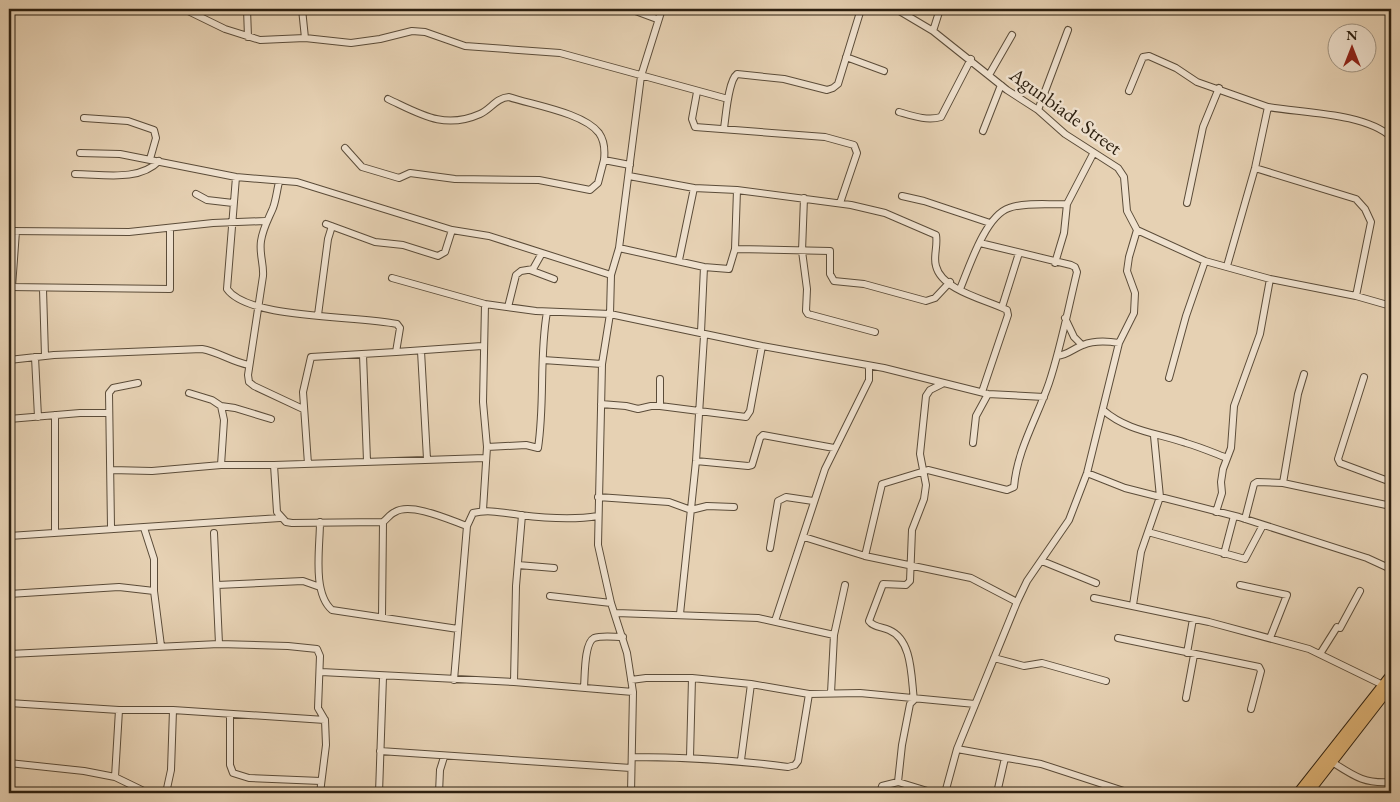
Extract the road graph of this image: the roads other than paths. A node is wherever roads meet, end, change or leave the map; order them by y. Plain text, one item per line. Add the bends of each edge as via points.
1 (184, 9) edge
2 (247, 9) edge
3 (302, 9) edge
4 (630, 9) edge
5 (662, 9) edge
6 (861, 9) edge
7 (896, 9) edge
8 (940, 9) edge
9 (657, 19) junction
10 (1068, 30) dead end
11 (933, 31) junction
12 (1012, 36) dead end
13 (248, 38) junction
14 (305, 38) junction
15 (846, 57) junction
16 (971, 59) junction
17 (884, 71) dead end
18 (990, 75) junction
19 (642, 76) junction
20 (1001, 85) junction
21 (1219, 88) junction
22 (1129, 91) dead end
23 (697, 92) junction
24 (388, 99) dead end
25 (728, 99) junction
26 (1268, 107) junction
27 (1038, 110) junction
28 (899, 112) dead end
29 (84, 118) dead end
30 (724, 128) junction
31 (983, 130) dead end
32 (1391, 137) edge
33 (345, 148) dead end
34 (80, 153) dead end
35 (1093, 154) junction
36 (150, 159) junction
37 (604, 160) junction
38 (159, 161) junction
39 (630, 165) junction
40 (1255, 168) junction
41 (75, 174) dead end
42 (629, 176) junction
43 (236, 177) junction
44 (279, 182) junction
45 (694, 188) junction
46 (737, 190) junction
47 (196, 194) dead end
48 (902, 196) dead end
49 (804, 198) junction
50 (233, 203) junction
51 (840, 203) junction
52 (1187, 203) dead end
53 (1067, 204) junction
54 (265, 221) junction
55 (990, 222) junction
56 (231, 224) junction
57 (170, 228) junction
58 (452, 230) junction
59 (1138, 230) junction
60 (12, 231) edge
61 (980, 243) junction
62 (619, 248) junction
63 (735, 248) junction
64 (802, 251) junction
65 (542, 253) junction
66 (1019, 253) junction
67 (679, 260) junction
68 (1205, 260) junction
69 (1055, 263) junction
70 (1227, 266) junction
71 (704, 267) junction
72 (530, 270) junction
73 (611, 275) junction
74 (392, 278) dead end
75 (554, 279) dead end
76 (1270, 279) junction
77 (950, 282) junction
78 (10, 287) edge
79 (43, 289) junction
80 (960, 289) junction
81 (1356, 296) junction
82 (485, 304) junction
83 (259, 306) junction
84 (1391, 306) edge
85 (508, 307) junction
86 (1002, 307) junction
87 (546, 312) junction
88 (318, 314) junction
89 (610, 314) junction
90 (1066, 318) junction
91 (702, 332) junction
92 (875, 332) dead end
93 (1119, 343) junction
94 (1082, 345) junction
95 (482, 346) junction
96 (762, 346) junction
97 (421, 351) junction
98 (396, 352) junction
99 (363, 355) junction
100 (45, 356) junction
101 (1058, 356) junction
102 (35, 357) junction
103 (9, 360) edge
104 (543, 360) junction
105 (602, 364) junction
106 (249, 365) junction
107 (869, 367) junction
108 (1304, 374) dead end
109 (1364, 377) dead end
110 (1169, 378) dead end
111 (660, 379) dead end
112 (138, 383) dead end
113 (942, 384) junction
114 (189, 393) dead end
115 (985, 393) junction
116 (1044, 397) junction
117 (601, 404) junction
118 (221, 406) junction
119 (660, 406) junction
120 (303, 408) junction
121 (1102, 410) junction
122 (699, 412) junction
123 (108, 413) junction
124 (55, 415) junction
125 (38, 417) junction
126 (9, 419) edge
127 (271, 420) dead end
128 (486, 436) junction
129 (1154, 436) junction
130 (972, 443) dead end
131 (501, 446) junction
132 (487, 447) junction
133 (834, 448) junction
134 (485, 458) junction
135 (1227, 458) junction
136 (427, 459) junction
137 (367, 461) junction
138 (696, 461) junction
139 (308, 464) junction
140 (221, 465) junction
141 (274, 465) junction
142 (111, 470) junction
143 (924, 470) junction
144 (1087, 473) junction
145 (1391, 473) edge
146 (1390, 481) edge
147 (1282, 483) junction
148 (598, 497) junction
149 (1160, 497) junction
150 (813, 501) junction
151 (1391, 506) edge
152 (734, 507) dead end
153 (483, 510) junction
154 (691, 510) junction
155 (1216, 512) junction
156 (522, 515) junction
157 (598, 516) junction
158 (1234, 516) junction
159 (280, 518) junction
160 (1245, 519) junction
161 (320, 522) junction
162 (383, 522) junction
163 (1263, 525) junction
164 (467, 526) junction
165 (111, 527) junction
166 (144, 528) junction
167 (55, 532) junction
168 (1148, 532) junction
169 (214, 533) dead end
170 (9, 536) edge
171 (804, 537) junction
172 (770, 548) dead end
173 (1224, 554) junction
174 (865, 556) junction
175 (1042, 561) junction
176 (518, 565) junction
177 (911, 565) junction
178 (554, 568) dead end
179 (1391, 569) edge
180 (1096, 583) dead end
181 (218, 585) junction
182 (845, 585) dead end
183 (1240, 585) dead end
184 (320, 587) junction
185 (154, 591) junction
186 (1360, 592) dead end
187 (9, 594) edge
188 (550, 596) dead end
189 (1094, 598) dead end
190 (1017, 602) junction
191 (612, 603) junction
192 (1133, 605) junction
193 (616, 613) junction
194 (680, 614) junction
195 (382, 616) junction
196 (1193, 619) junction
197 (775, 622) junction
198 (458, 630) junction
199 (834, 635) junction
200 (622, 637) junction
201 (1118, 638) dead end
202 (1270, 638) junction
203 (219, 644) junction
204 (161, 646) junction
205 (9, 654) edge
206 (1190, 654) junction
207 (1320, 654) junction
208 (994, 658) junction
209 (321, 672) junction
210 (1391, 674) edge
211 (383, 677) junction
212 (692, 678) junction
213 (454, 680) junction
214 (631, 680) junction
215 (1106, 681) dead end
216 (514, 682) junction
217 (751, 684) junction
218 (1387, 685) edge
219 (584, 687) junction
220 (633, 692) junction
221 (831, 693) junction
222 (809, 694) junction
223 (1186, 698) dead end
224 (914, 700) junction
225 (9, 702) edge
226 (975, 704) junction
227 (1251, 709) dead end
228 (119, 710) junction
229 (173, 710) junction
230 (230, 715) junction
231 (325, 720) junction
232 (957, 749) junction
233 (380, 751) junction
234 (444, 757) junction
235 (632, 757) junction
236 (690, 757) junction
237 (1005, 758) junction
238 (741, 760) junction
239 (1332, 762) junction
240 (9, 763) edge
241 (632, 768) junction
242 (115, 777) junction
243 (321, 781) junction
244 (898, 782) junction
245 (1391, 782) edge
246 (148, 793) edge
247 (166, 793) edge
248 (320, 793) edge
249 (379, 793) edge
250 (438, 793) edge
251 (631, 793) edge
252 (880, 793) edge
253 (934, 793) edge
254 (945, 793) edge
255 (997, 793) edge
256 (1130, 793) edge
257 (1298, 793) edge
258 (1308, 793) edge

1 - 13 street
2 - 13 street
3 - 14 street
4 - 9 street
5 - 9 street
6 - 15 street
7 - 11 street, Agunbiade Street
8 - 11 street
9 - 19 street
10 - 27 street
11 - 16 street, Agunbiade Street
12 - 18 street
13 - 14 street
14 - 19 street via 351,43 412,31 425,32 465,46 560,53
15 - 17 street
15 - 25 street via 838,84 833,88 827,90 784,79 742,74 734,77
16 - 18 street, Agunbiade Street
16 - 28 street via 941,117 926,118
18 - 20 street, Agunbiade Street
19 - 23 street
19 - 39 street
20 - 27 street, Agunbiade Street
20 - 31 street
21 - 22 street via 1197,82 1149,56 1143,57
21 - 26 street
21 - 52 street via 1203,127
23 - 25 street
23 - 30 street via 693,125
24 - 37 street via 429,118 448,122 480,114 502,97 509,97 582,119 600,134 605,149
25 - 30 street
26 - 32 street via 1336,116 1377,126
26 - 40 street
27 - 35 street, Agunbiade Street
29 - 36 street via 128,122 154,130 156,138
30 - 51 street via 825,138 854,145 857,153
33 - 37 street via 362,167 399,178 410,173 455,179 538,180 590,190 598,182
34 - 36 street
35 - 53 street
35 - 59 street, Agunbiade Street via 1118,168 1124,176 1127,211
36 - 38 street
37 - 39 street
38 - 41 street via 146,172 128,175
38 - 43 street
39 - 42 street
40 - 70 street
40 - 81 street via 1356,199 1365,208 1371,222
42 - 45 street
42 - 62 street
43 - 44 street
43 - 50 street
44 - 54 street via 273,208
44 - 58 street via 297,182
45 - 46 street
45 - 67 street
46 - 49 street
46 - 63 street
47 - 50 street via 207,200
48 - 55 street
49 - 51 street
49 - 64 street
50 - 56 street
51 - 77 street via 884,213 936,235 935,264 938,274
53 - 55 street via 1009,208
53 - 69 street via 1064,233
54 - 56 street
54 - 83 street via 260,254 264,267
55 - 61 street
56 - 57 street
56 - 83 street via 227,289 231,295
57 - 60 street via 101,233
57 - 79 street via 170,289
58 - 65 street via 488,236
58 - 88 street via 445,252 438,256 403,244 375,242 329,225
59 - 68 street
59 - 93 street via 1127,271 1135,293 1134,313
60 - 78 street
61 - 66 street
61 - 80 street
62 - 67 street
62 - 73 street
63 - 64 street
63 - 71 street via 729,269
64 - 77 street via 830,251 830,274 834,281 840,283 864,284 926,301 935,298
64 - 92 street via 808,314
65 - 72 street
65 - 73 street
66 - 69 street
66 - 86 street
67 - 71 street
68 - 70 street
68 - 110 street
69 - 90 street via 1075,267 1077,272
70 - 76 street
71 - 91 street
72 - 75 street
72 - 85 street via 516,275
73 - 89 street
74 - 82 street
76 - 81 street
76 - 135 street via 1260,334 1234,406 1231,448
77 - 80 street
78 - 79 street
79 - 100 street
80 - 86 street via 972,298
81 - 84 street
82 - 85 street
82 - 95 street
83 - 88 street via 301,316
83 - 106 street
85 - 87 street
86 - 115 street via 1008,315
87 - 89 street
87 - 104 street via 542,335
88 - 98 street via 397,324 400,328
89 - 91 street
89 - 105 street
90 - 94 street via 1074,337
90 - 101 street
91 - 96 street
91 - 122 street
93 - 94 street via 1102,341
93 - 121 street
94 - 101 street
95 - 97 street
95 - 128 street
96 - 107 street
96 - 122 street via 749,416
97 - 98 street
97 - 136 street
98 - 99 street
99 - 120 street via 312,357 303,392
99 - 137 street
100 - 102 street
100 - 106 street via 202,349
101 - 116 street
102 - 103 street
102 - 125 street
104 - 105 street
104 - 131 street via 538,448 526,444
105 - 117 street
106 - 120 street via 248,382
107 - 113 street
107 - 133 street via 868,380
108 - 147 street
109 - 146 street via 1338,459 1340,463
111 - 119 street
112 - 123 street via 110,390
113 - 115 street
113 - 143 street via 926,396 920,454
114 - 118 street
115 - 116 street
115 - 130 street via 976,416
116 - 143 street via 1022,446 1014,488 1008,490
117 - 119 street via 638,409
117 - 148 street
118 - 127 street
118 - 140 street via 224,420
119 - 122 street
120 - 139 street
121 - 129 street via 1113,419
121 - 144 street
122 - 138 street
123 - 124 street
123 - 142 street
124 - 125 street
124 - 167 street
125 - 126 street
128 - 131 street
128 - 132 street
129 - 135 street via 1185,442
129 - 149 street
131 - 132 street
132 - 134 street
133 - 138 street via 763,435 752,465
133 - 150 street
134 - 136 street
134 - 153 street
135 - 155 street
136 - 137 street
137 - 139 street
138 - 154 street
139 - 141 street
140 - 141 street
140 - 142 street via 152,471
141 - 159 street via 275,507
142 - 165 street
143 - 174 street via 882,484
143 - 177 street via 924,499 912,530
144 - 149 street
144 - 175 street via 1073,512
145 - 146 street
147 - 151 street
147 - 160 street via 1254,484
148 - 154 street via 669,502
148 - 157 street
149 - 155 street
149 - 168 street
150 - 171 street
150 - 172 street via 786,497 778,501
152 - 154 street via 707,506
153 - 156 street
153 - 164 street via 473,513
154 - 194 street
155 - 158 street
156 - 157 street
156 - 176 street
157 - 191 street via 598,545
158 - 160 street
158 - 173 street
159 - 161 street via 292,523
159 - 166 street
160 - 163 street
161 - 162 street
161 - 184 street
162 - 164 street via 396,511 412,509
162 - 195 street
163 - 173 street via 1245,558
163 - 179 street via 1367,558
164 - 198 street
165 - 166 street
165 - 167 street
166 - 185 street via 154,559
167 - 170 street
168 - 173 street
168 - 192 street via 1141,552
169 - 181 street
171 - 174 street
171 - 197 street via 786,580
174 - 177 street
175 - 180 street
175 - 190 street
176 - 178 street
176 - 216 street
177 - 190 street via 971,578
177 - 224 street via 908,584 883,584 869,620 872,625 890,630 904,642
181 - 184 street via 303,581
181 - 203 street
182 - 199 street
183 - 202 street via 1287,595
184 - 195 street via 324,601 332,610
185 - 187 street via 119,588
185 - 204 street
186 - 207 street via 1340,628 1337,627
188 - 191 street
189 - 192 street
190 - 208 street
191 - 193 street
192 - 196 street
193 - 194 street
193 - 200 street
194 - 197 street via 758,618
195 - 198 street
196 - 202 street
196 - 206 street
197 - 199 street
198 - 213 street
199 - 221 street
200 - 214 street
200 - 219 street via 593,638 587,644
201 - 206 street
202 - 207 street
203 - 204 street
203 - 209 street via 317,650
204 - 205 street
206 - 223 street
206 - 227 street via 1259,667 1261,671
207 - 218 street
208 - 215 street via 1024,666 1042,663
208 - 226 street
209 - 211 street
209 - 231 street via 318,708
210 - 218 highway
211 - 213 street
211 - 233 street
212 - 214 street
212 - 217 street
212 - 236 street
213 - 216 street
214 - 220 street
216 - 219 street
217 - 222 street
217 - 238 street
218 - 239 highway
218 - 257 highway
219 - 220 street
220 - 235 street
221 - 222 street
221 - 224 street
222 - 238 street via 795,765 788,767
224 - 226 street
224 - 244 street via 910,704 903,736
225 - 228 street
226 - 232 street
228 - 229 street
228 - 242 street
229 - 230 street
229 - 247 street via 171,770
230 - 231 street
230 - 243 street via 230,765 233,773 249,778
231 - 243 street via 325,765
232 - 237 street
232 - 254 street
233 - 234 street
233 - 249 street
234 - 241 street
234 - 250 street
235 - 236 street
235 - 241 street
236 - 238 street
237 - 255 street
237 - 256 street via 1041,764
239 - 245 street via 1372,784
239 - 258 highway
240 - 242 street
241 - 251 street
242 - 246 street
243 - 248 street
244 - 252 street via 882,786
244 - 253 street

